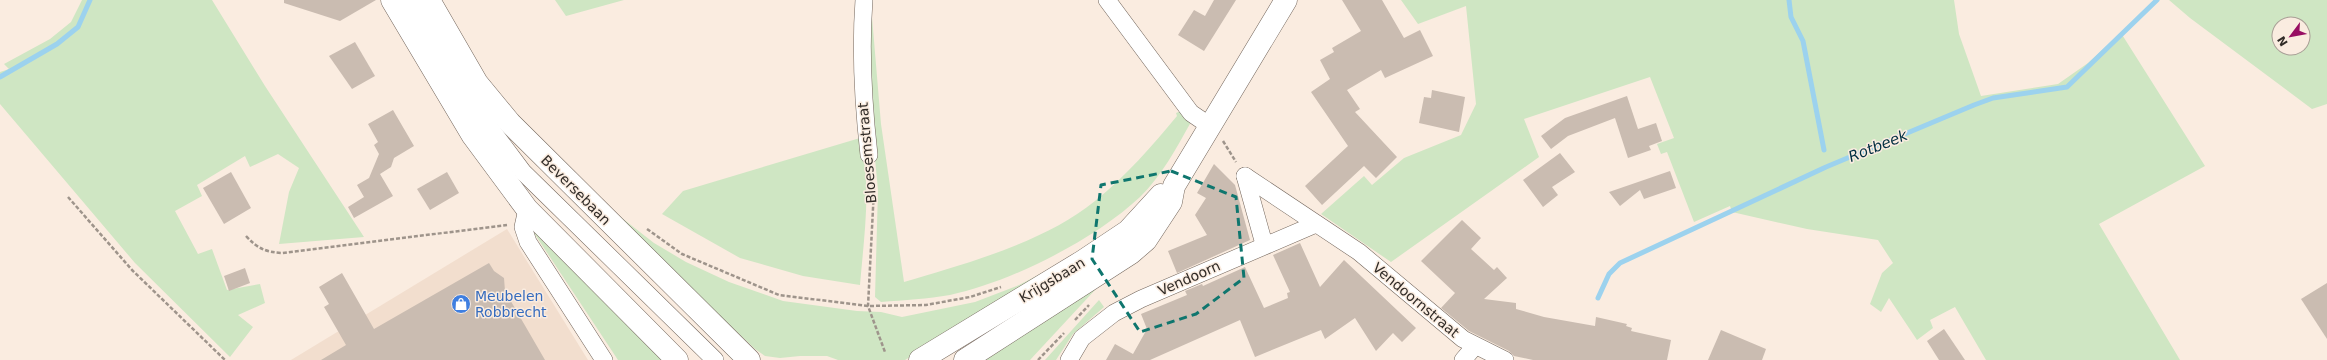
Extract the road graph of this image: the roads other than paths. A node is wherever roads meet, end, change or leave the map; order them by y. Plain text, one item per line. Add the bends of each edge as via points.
1 (392, 0) edge
2 (410, 0) edge
3 (429, 0) edge
4 (864, 0) edge
5 (1107, 0) edge
6 (1286, 0) edge
7 (1210, 126) junction
8 (869, 154) road end
9 (1174, 186) junction
10 (525, 218) junction
11 (1316, 224) junction
12 (1264, 244) junction
13 (1475, 346) junction
14 (604, 360) edge
15 (677, 360) edge
16 (716, 360) edge
17 (749, 360) edge
18 (920, 360) edge
19 (965, 360) edge
20 (1069, 360) edge
21 (1463, 360) edge
22 (1505, 360) edge

1 - 10 main road
2 - 16 street via 475,108 522,172
3 - 17 main road, Beversebaan via 477,83 510,124
4 - 8 street, Bloesemstraat via 861,33 862,91
5 - 7 street via 1191,113
6 - 7 main road, Krijgsbaan
7 - 9 main road, Krijgsbaan
9 - 18 main road, Krijgsbaan via 1159,196 1128,231
9 - 19 main road, Krijgsbaan via 1171,202 1146,240 1131,253
10 - 14 street via 528,242
10 - 15 main road
11 - 12 street, Vendoorn
11 - 12 street via 1245,176
11 - 13 street, Vendoornstraat via 1359,252 1462,339
12 - 20 street, Vendoorn via 1114,313 1082,338
13 - 21 street
13 - 22 street, Vendoornstraat

